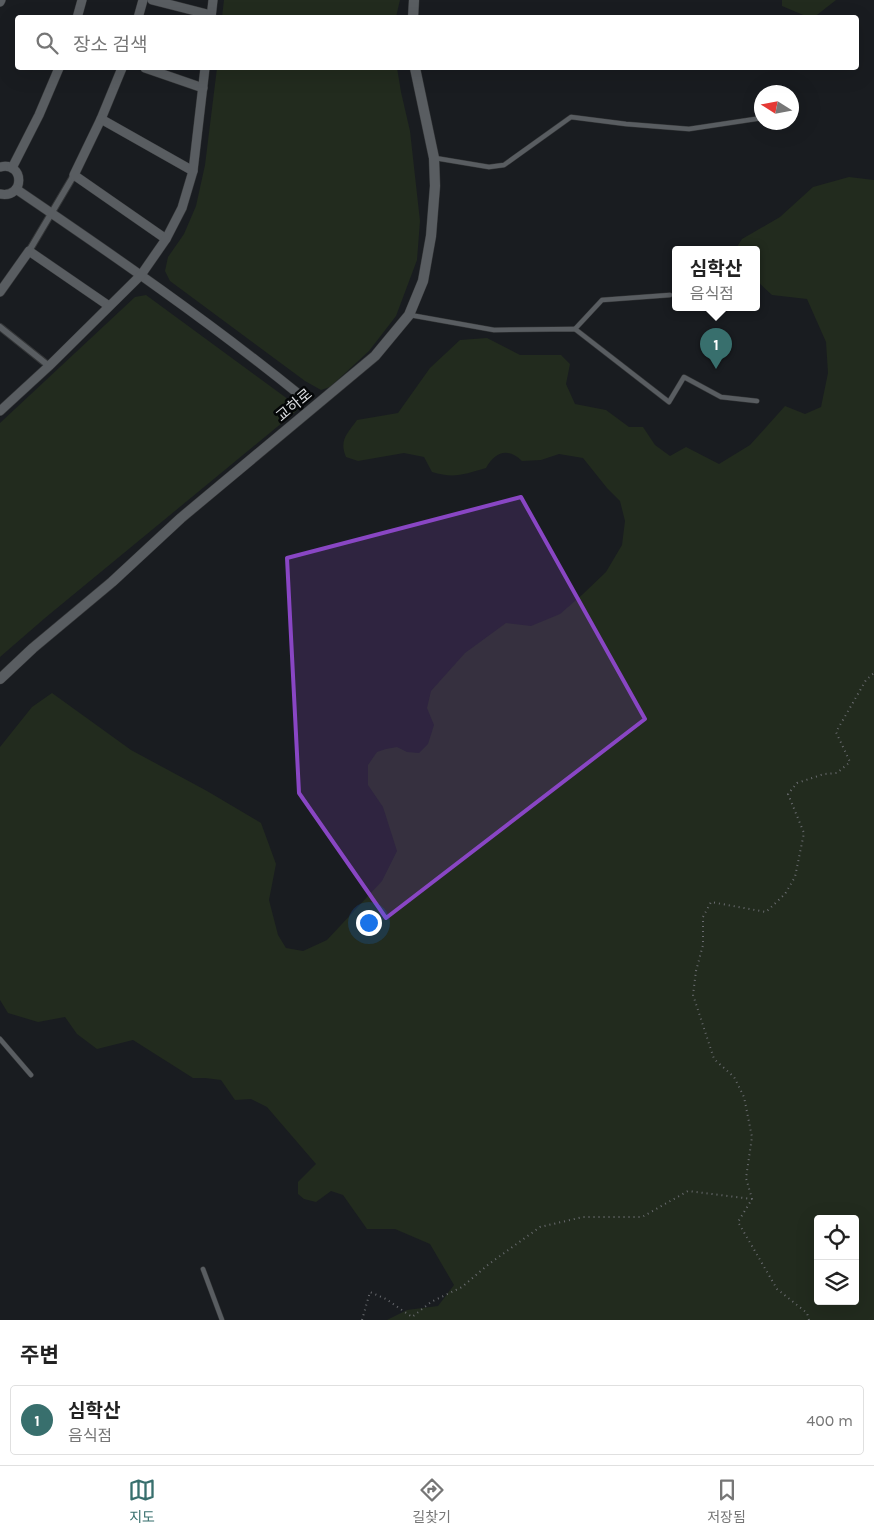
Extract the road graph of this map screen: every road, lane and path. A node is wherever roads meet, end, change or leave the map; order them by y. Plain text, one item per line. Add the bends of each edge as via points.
1 (82, 0) edge
2 (143, 0) edge
3 (152, 0) edge
4 (213, 0) edge
5 (414, 0) edge
6 (77, 15) edge
7 (139, 15) edge
8 (207, 15) edge
9 (211, 15) edge
10 (413, 15) edge
11 (58, 70) edge
12 (121, 70) edge
13 (152, 70) edge
14 (205, 70) edge
15 (415, 70) edge
16 (203, 88) junction
17 (101, 119) junction
18 (754, 119) edge
19 (434, 158) junction
20 (0, 167) edge
21 (12, 168) junction
22 (193, 171) junction
23 (74, 174) junction
24 (16, 189) junction
25 (0, 194) edge
26 (51, 213) junction
27 (166, 239) junction
28 (29, 251) junction
29 (141, 275) junction
30 (0, 292) edge
31 (670, 295) dead end
32 (109, 306) junction
33 (409, 315) junction
34 (0, 327) edge
35 (575, 329) junction
36 (49, 366) junction
37 (301, 396) dead end
38 (757, 401) dead end
39 (0, 411) edge
40 (874, 673) edge
41 (0, 678) edge
42 (0, 1039) edge
43 (31, 1075) dead end
44 (752, 1199) junction
45 (204, 1269) dead end
46 (222, 1320) edge
47 (362, 1320) edge
48 (808, 1320) edge

1 - 6 street
2 - 7 street
3 - 8 street
4 - 9 street
5 - 10 street
11 - 21 street
12 - 17 street
13 - 16 street
14 - 16 street
15 - 19 street, 교하로
16 - 22 street
17 - 22 street
17 - 23 street
18 - 19 lane via 689,129 571,117 504,166 489,167
19 - 33 street, 교하로 via 432,236 423,281
20 - 21 street
21 - 24 street via 18,175
22 - 27 street via 182,208
23 - 26 street
23 - 27 street
24 - 25 street
24 - 26 street
26 - 28 street
26 - 29 street
27 - 29 street
28 - 30 street
28 - 32 street
29 - 32 street
29 - 37 street
31 - 35 lane via 602,300
32 - 36 street
33 - 35 lane via 494,330
33 - 41 street, 교하로 via 375,356 181,518
34 - 36 street
35 - 38 lane via 669,402 684,377 721,397
36 - 39 street
40 - 44 path via 866,680 836,732 850,762 836,773 796,783 788,794 804,833 795,877 784,894 766,912 711,902 704,917 703,946 694,995 714,1058 734,1077 744,1097 752,1137 746,1178
42 - 43 lane
44 - 47 path via 688,1191 642,1217 583,1217 540,1227 462,1287 431,1302 412,1317 370,1292
44 - 48 path via 738,1222 777,1289 807,1313
45 - 46 lane

